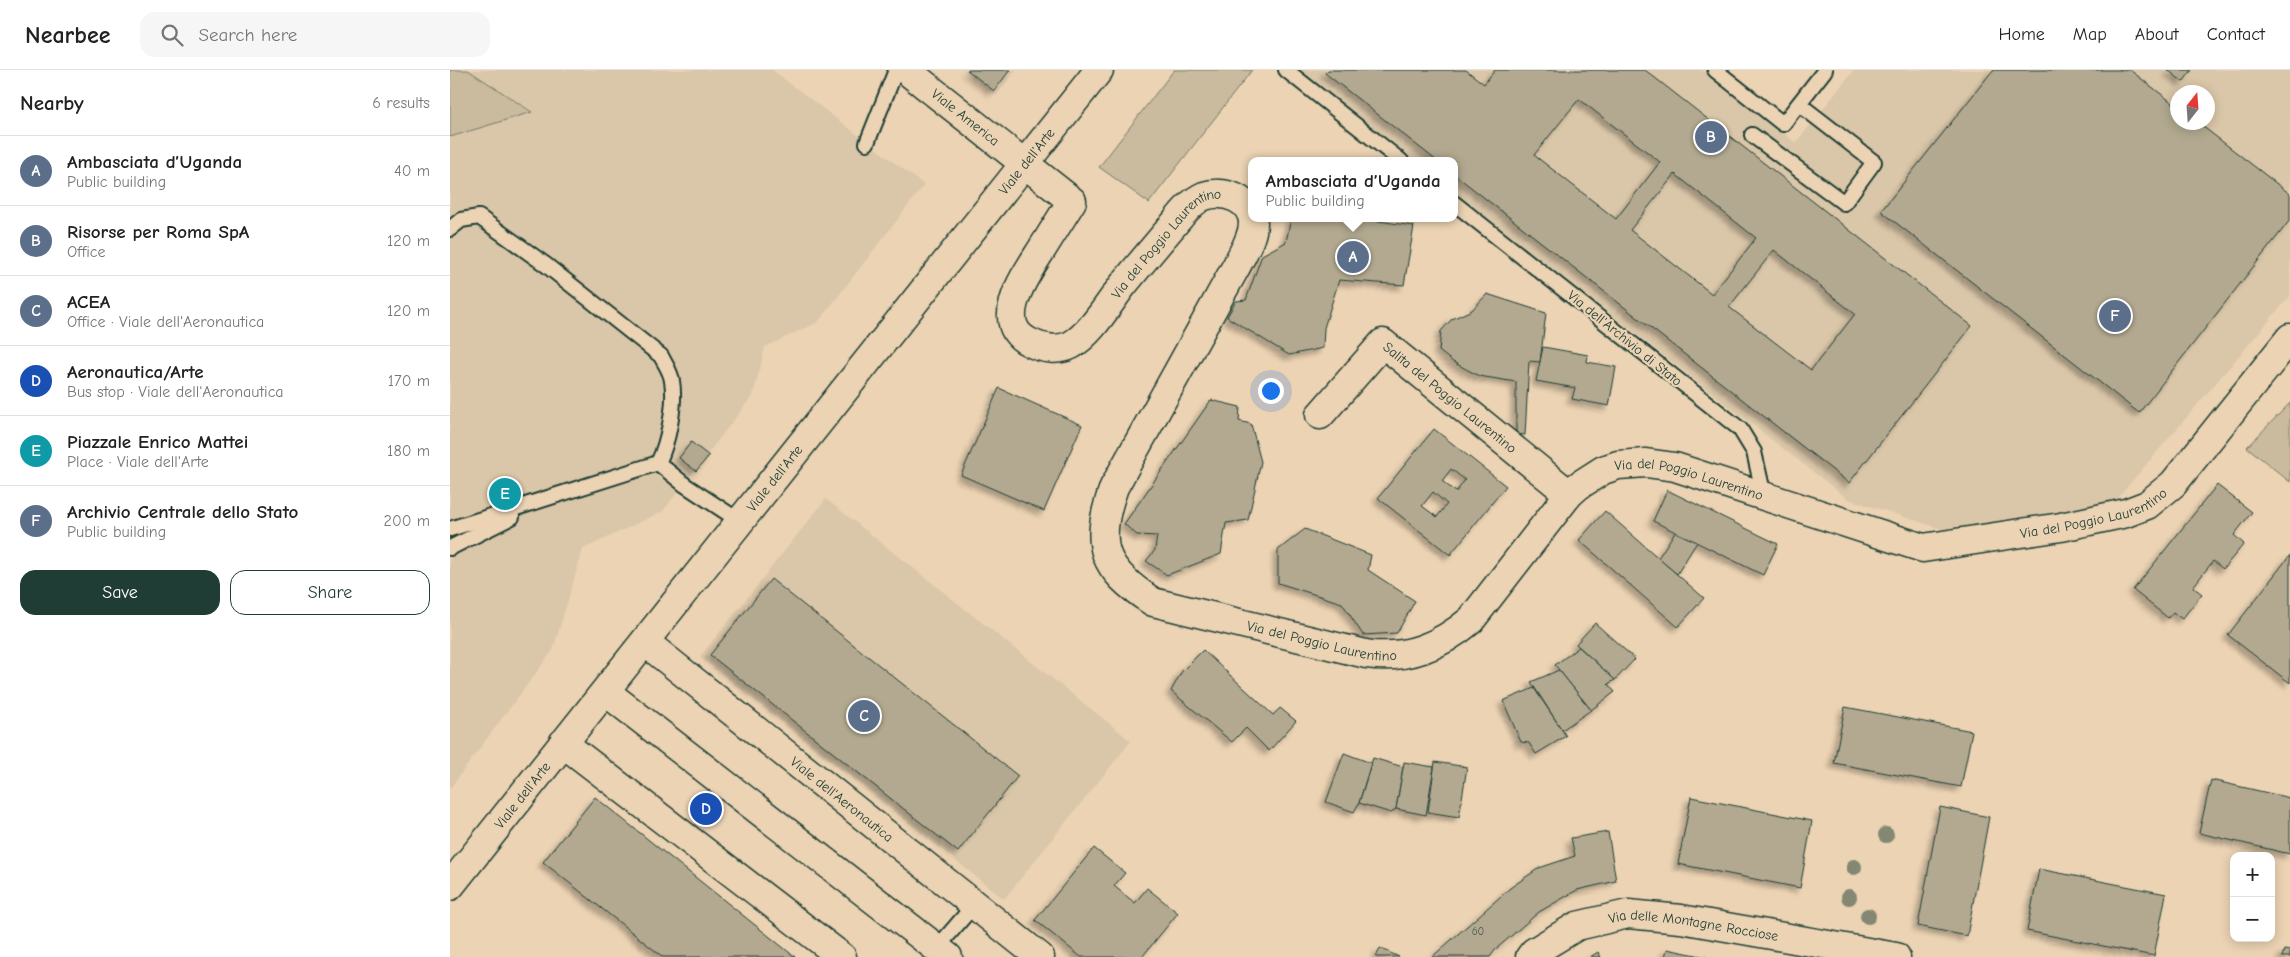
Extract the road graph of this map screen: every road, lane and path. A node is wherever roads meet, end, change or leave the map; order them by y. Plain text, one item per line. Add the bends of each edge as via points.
1 (896, 70) edge
2 (906, 70) edge
3 (1099, 70) edge
4 (1286, 70) edge
5 (1715, 70) edge
6 (1825, 70) edge
7 (1799, 104) junction
8 (1752, 135) dead end
9 (867, 143) dead end
10 (1396, 157) edge
11 (1025, 164) junction
12 (1458, 206) edge
13 (1248, 209) edge
14 (1251, 222) edge
15 (450, 229) edge
16 (2286, 352) edge
17 (1320, 415) dead end
18 (658, 463) junction
19 (1569, 494) junction
20 (1764, 496) junction
21 (539, 502) junction
22 (741, 522) junction
23 (450, 529) edge
24 (450, 548) edge
25 (645, 642) junction
26 (606, 692) junction
27 (563, 742) junction
28 (450, 886) edge
29 (974, 905) junction
30 (938, 954) edge
31 (842, 957) edge
32 (1040, 957) edge
33 (1530, 957) edge
34 (1896, 957) edge

1 - 9 lane
2 - 11 street, Viale America
3 - 11 street, Viale dell'Arte
4 - 10 lane
5 - 7 lane via 1783,124
6 - 7 lane
7 - 8 lane via 1874,162 1844,203
11 - 13 street, Via del Poggio Laurentino via 1072,201 1013,301 1012,317 1016,329 1025,340 1040,348 1058,349 1071,345 1085,334 1194,202 1214,194 1225,195 1236,197
11 - 22 street, Viale dell'Arte
12 - 20 lane, Via dell'Archivio di Stato via 1740,429 1754,452
14 - 19 street, Via del Poggio Laurentino via 1252,230 1244,252 1114,487 1105,511 1106,552 1114,571 1130,588 1153,602 1366,654 1393,656 1419,651 1452,636 1471,620
15 - 18 lane via 461,220 480,217 661,356 671,376 673,401 666,441
16 - 20 street, Via del Poggio Laurentino via 2173,484 2147,505 2126,513 2061,527 1924,548
17 - 19 street, Salita del Poggio Laurentino via 1383,344
18 - 21 lane
18 - 22 lane
19 - 20 street, Via del Poggio Laurentino via 1603,470 1631,463 1675,467
21 - 23 lane
21 - 24 lane
22 - 25 street, Viale dell'Arte
25 - 26 street, Viale dell'Arte
25 - 29 street, Viale dell'Aeronautica
26 - 27 street, Viale dell'Arte
26 - 30 street
27 - 28 street, Viale dell'Arte
27 - 31 street
29 - 30 lane
29 - 32 street, Viale dell'Aeronautica
33 - 34 street, Via delle Montagne Rocciose via 1577,926 1628,914 1680,919

